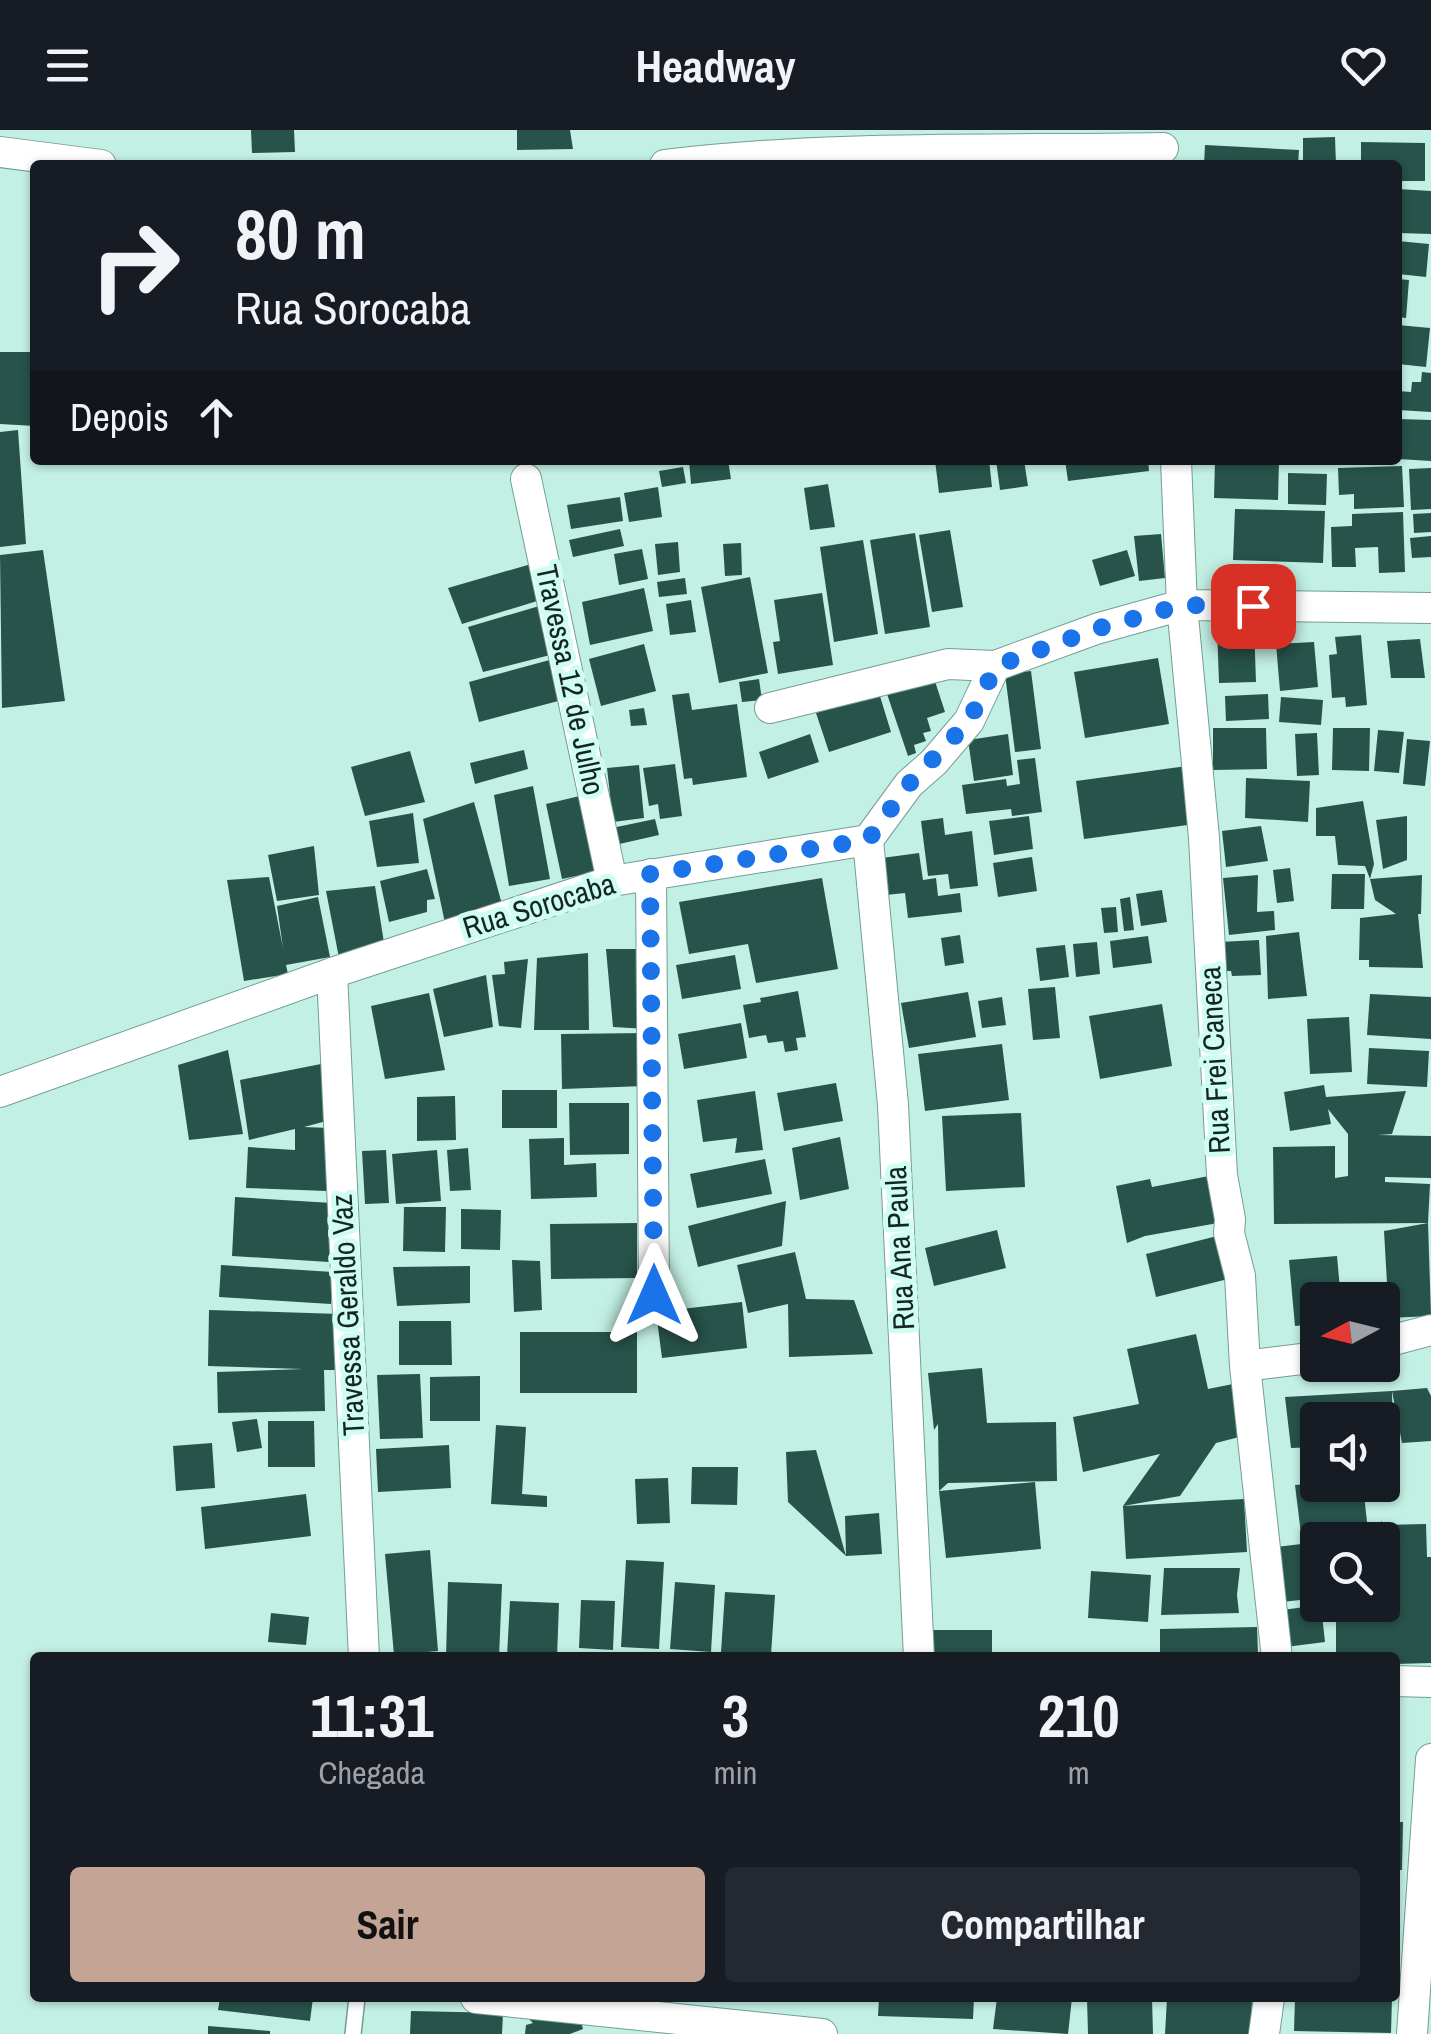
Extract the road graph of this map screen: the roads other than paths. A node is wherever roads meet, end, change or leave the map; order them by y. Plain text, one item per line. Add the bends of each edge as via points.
1 (1164, 148) edge
2 (0, 152) edge
3 (62, 160) edge
4 (713, 160) edge
5 (1176, 465) edge
6 (526, 479) dead end
7 (1182, 605) junction
8 (1431, 608) edge
9 (996, 666) junction
10 (770, 708) dead end
11 (868, 840) junction
12 (650, 874) junction
13 (612, 881) junction
14 (332, 973) junction
15 (0, 1092) edge
16 (654, 1295) dead end
17 (1431, 1330) edge
18 (1400, 1338) edge
19 (1300, 1359) edge
20 (1245, 1366) junction
21 (364, 1652) edge
22 (919, 1652) edge
23 (1276, 1652) edge
24 (1400, 1681) edge
25 (1431, 1682) edge
26 (1431, 1759) edge
27 (357, 2002) edge
28 (514, 2002) edge
29 (1268, 2002) edge
30 (353, 2034) edge
31 (822, 2034) edge
32 (1264, 2034) edge
33 (1412, 2034) edge

1 - 4 street
2 - 3 street
5 - 7 street, Rua Frei Caneca
6 - 13 street, Travessa 12 de Julho
7 - 8 street
7 - 9 street
7 - 20 street, Rua Frei Caneca via 1204,838 1222,1174 1240,1276
9 - 10 street via 948,664
9 - 11 street via 969,721
11 - 12 street, Rua Sorocaba
11 - 22 street, Rua Ana Paula via 893,1105
12 - 13 street, Rua Sorocaba
12 - 16 street
13 - 14 street, Rua Sorocaba
14 - 15 street, Rua Sorocaba
14 - 21 street, Travessa Geraldo Vaz
17 - 18 street
19 - 20 street
20 - 23 street, Rua Frei Caneca
24 - 25 street
26 - 33 street
27 - 30 lane
28 - 31 street
29 - 32 street

